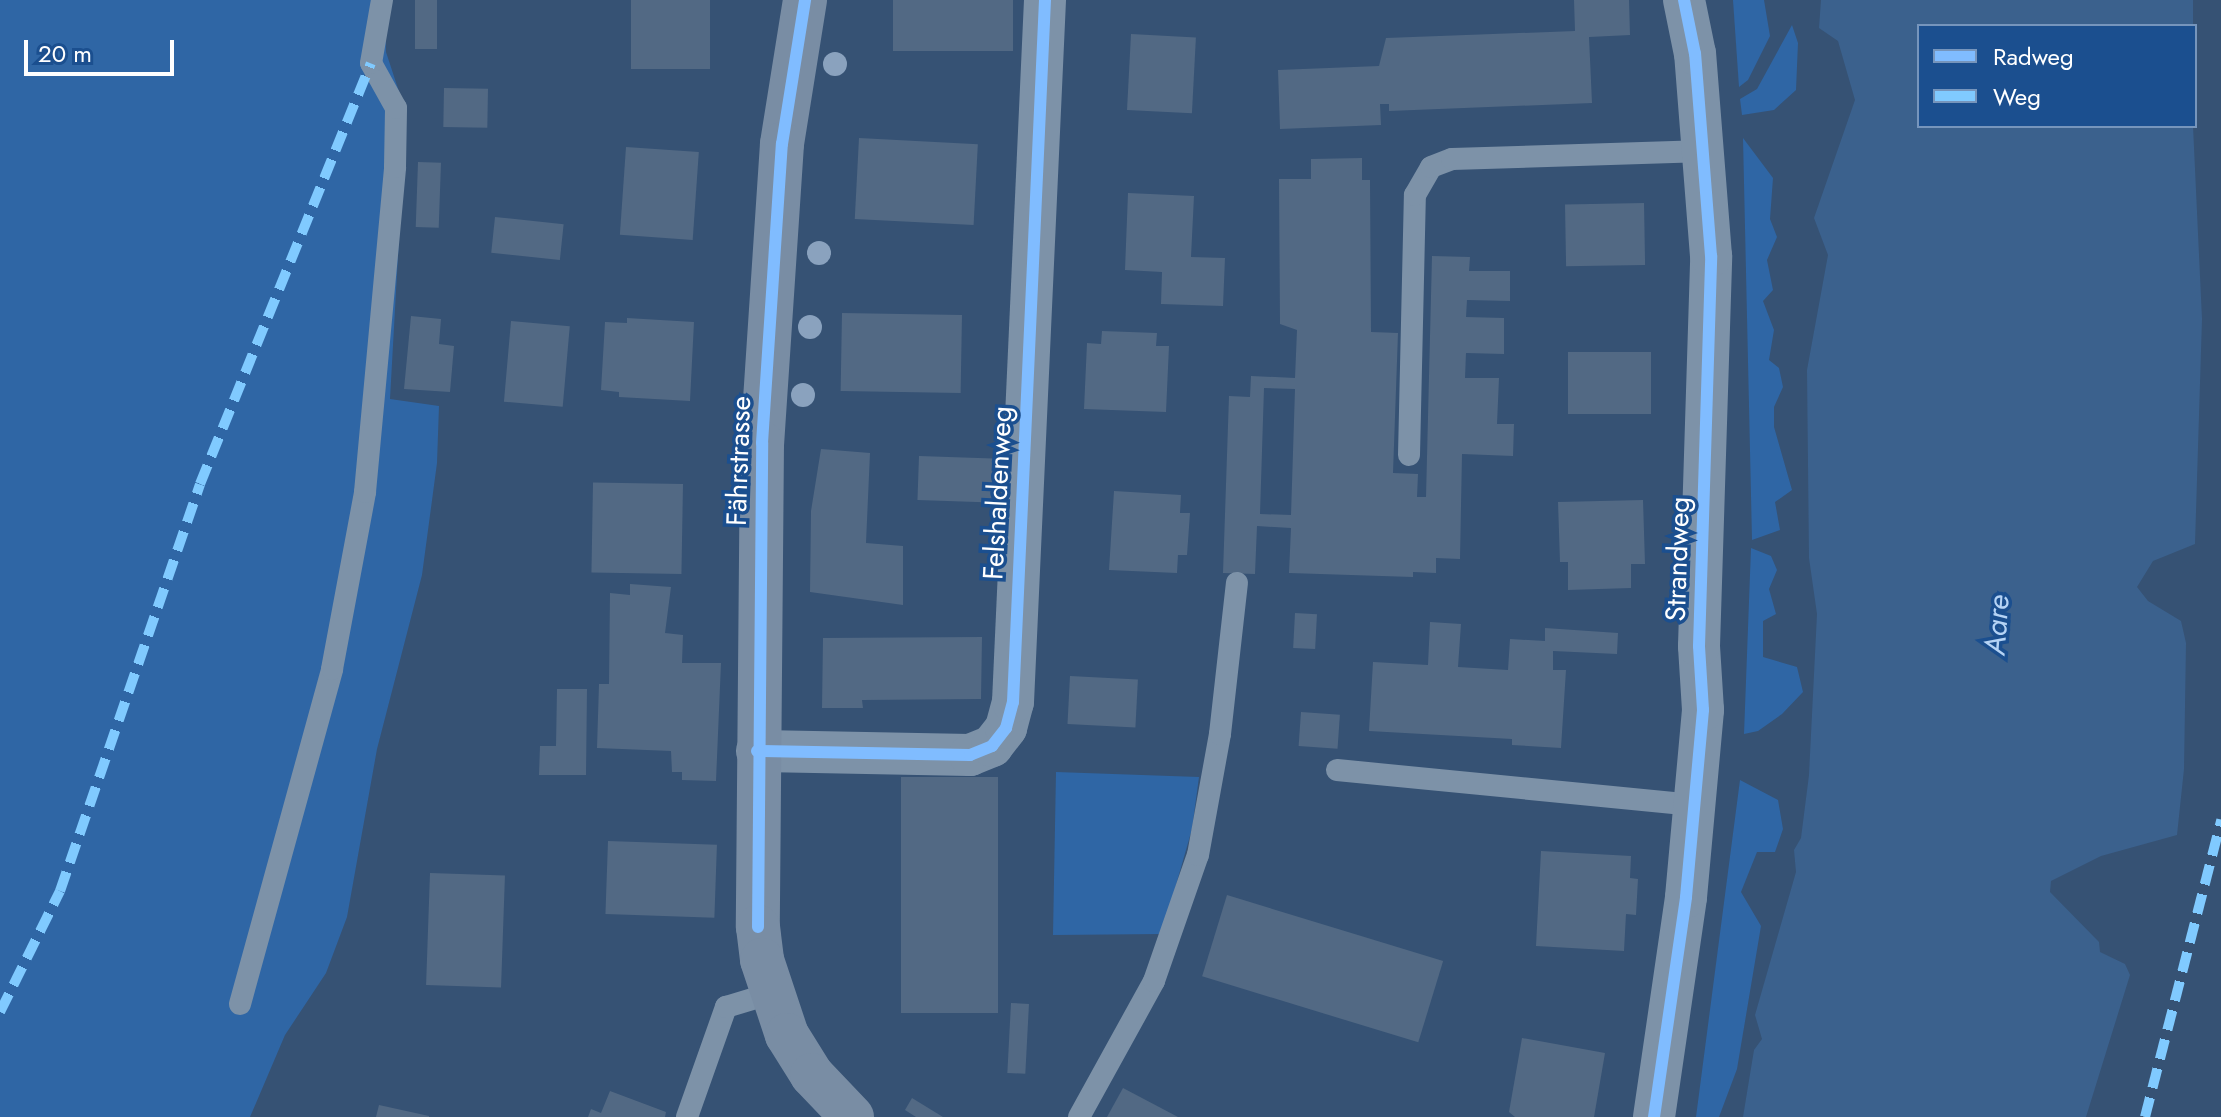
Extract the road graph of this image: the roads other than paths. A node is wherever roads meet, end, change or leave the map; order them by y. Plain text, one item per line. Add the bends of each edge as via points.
1 (382, 0) edge
2 (805, 0) edge
3 (1045, 0) edge
4 (1684, 0) edge
5 (1705, 151) junction
6 (1409, 455) dead end
7 (1237, 583) dead end
8 (757, 751) junction
9 (1337, 770) dead end
10 (1696, 805) junction
11 (772, 993) junction
12 (240, 1004) dead end
13 (687, 1117) edge
14 (852, 1117) edge
15 (1079, 1117) edge
16 (1654, 1117) edge

1 - 12 lane via 371,63 396,108 395,167 365,492 332,669
2 - 8 street, Fährstrasse via 782,144 763,431
3 - 8 street, Felshaldenweg via 1013,702 1006,728 992,746 970,755
4 - 5 street, Strandweg
5 - 6 lane via 1452,159 1431,167 1415,195
5 - 10 street, Strandweg via 1711,256 1699,646 1703,710
7 - 15 lane via 1220,734 1198,855 1145,1002
8 - 11 street, Fährstrasse via 758,927
9 - 10 lane
10 - 16 street, Strandweg
11 - 13 lane via 726,1007
11 - 14 street, Fährstrasse via 800,1058

